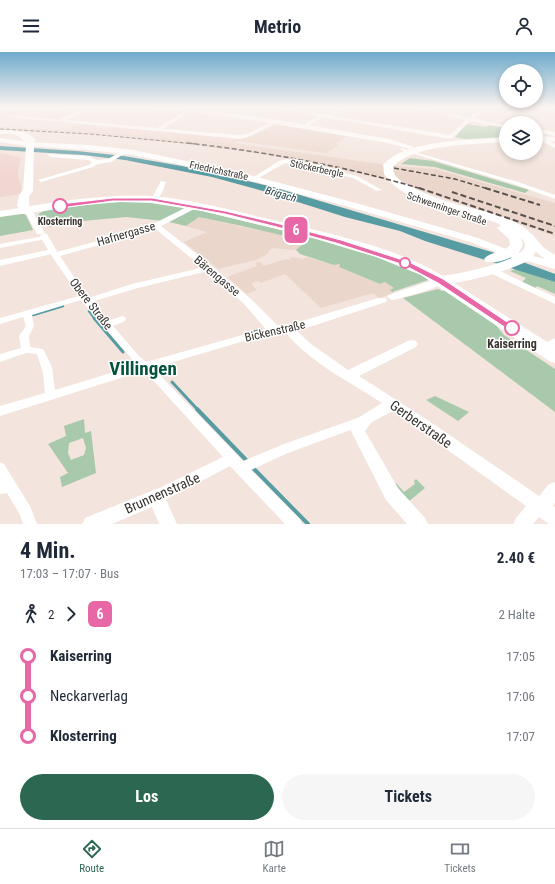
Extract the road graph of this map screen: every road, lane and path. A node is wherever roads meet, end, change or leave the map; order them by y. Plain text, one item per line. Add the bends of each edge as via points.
1 (146, 129) edge
2 (261, 129) edge
3 (316, 129) edge
4 (408, 129) edge
5 (458, 129) edge
6 (158, 130) joint
7 (18, 133) junction
8 (543, 133) edge
9 (555, 134) edge
10 (543, 137) edge
11 (546, 139) junction
12 (555, 139) edge
13 (2, 140) edge
14 (499, 140) edge
15 (555, 145) edge
16 (28, 148) junction
17 (410, 149) junction
18 (122, 153) junction
19 (51, 155) dead end
20 (96, 162) junction
21 (381, 170) junction
22 (255, 178) junction
23 (41, 180) dead end
24 (163, 182) dead end
25 (379, 190) dead end
26 (555, 197) edge
27 (152, 199) junction
28 (194, 207) junction
29 (28, 210) junction
30 (0, 214) edge
31 (157, 227) junction
32 (41, 233) junction
33 (0, 246) edge
34 (54, 253) junction
35 (520, 254) junction
36 (555, 260) edge
37 (0, 263) edge
38 (555, 264) edge
39 (489, 266) junction
40 (209, 268) junction
41 (440, 281) junction
42 (85, 299) junction
43 (555, 301) edge
44 (27, 314) junction
45 (122, 319) dead end
46 (0, 321) edge
47 (107, 325) junction
48 (274, 329) junction
49 (289, 329) junction
50 (412, 344) dead end
51 (551, 349) edge
52 (26, 350) junction
53 (0, 358) edge
54 (145, 366) junction
55 (349, 375) junction
56 (50, 396) junction
57 (393, 404) junction
58 (0, 411) edge
59 (363, 421) junction
60 (236, 464) junction
61 (0, 468) edge
62 (5, 487) edge
63 (555, 490) edge
64 (156, 497) junction
65 (540, 506) junction
66 (555, 518) edge
67 (30, 524) edge
68 (92, 524) edge
69 (168, 524) edge
70 (295, 524) edge
71 (418, 524) edge
72 (522, 524) edge

1 - 6 street
2 - 6 street via 240,137
3 - 17 street via 375,139
4 - 5 street via 451,136
7 - 13 street
7 - 13 street via 15,138
7 - 16 street
8 - 9 street
10 - 11 street
11 - 12 main road
11 - 15 street via 545,141
13 - 16 main road
14 - 17 main road
16 - 18 street, Friedrichstraße
16 - 29 main road via 28,192 24,194 23,206
17 - 21 main road
17 - 26 street
18 - 20 street via 111,160
18 - 22 street, Friedrichstraße via 158,157
19 - 20 street via 89,158
20 - 23 street via 91,166
21 - 35 main road, Schwenninger Straße via 392,187 410,197 507,230 517,239
21 - 35 main road, Schwenninger Straße via 387,172 397,184 415,194 502,221 518,229 528,236 532,248
22 - 25 street, Stöckerbergle via 281,162 287,162 355,177
22 - 35 street, Friedrichstraße
24 - 27 street via 156,197
27 - 28 main road
27 - 29 main road via 113,200
28 - 31 street, Hafnergasse
28 - 41 main road via 278,225 338,242 407,264
29 - 30 main road
29 - 32 street, Obere Straße
31 - 34 street, Hafnergasse
31 - 40 street, Bärengasse
32 - 33 street
32 - 34 street, Obere Straße
34 - 37 street
34 - 42 street, Obere Straße
35 - 36 street
35 - 38 street
35 - 39 main road, Bickenstraße
39 - 41 main road, Bickenstraße via 446,273
39 - 43 street
40 - 42 street
40 - 48 street, Bärengasse
41 - 49 street, Bickenstraße
41 - 51 main road
42 - 44 street
42 - 47 street, Obere Straße
44 - 46 street
44 - 52 street via 30,326 24,336
45 - 47 street
47 - 54 street, Obere Straße
48 - 49 street, Bickenstraße
48 - 54 street, Bickenstraße
49 - 55 street, Gerberstraße via 295,338
50 - 55 street
52 - 53 street
52 - 56 street via 40,351 47,372
54 - 56 street, Bickenstraße
54 - 60 street, Obere Straße
55 - 57 street, Gerberstraße
56 - 58 street, Bickenstraße
57 - 59 street
57 - 65 street, Gerberstraße
59 - 60 street, Brunnenstraße
59 - 71 street via 358,431 385,483
60 - 64 street, Brunnenstraße
60 - 70 street, Obere Straße
61 - 62 street
62 - 67 street via 25,511
63 - 65 street
64 - 68 street, Brunnenstraße
64 - 69 street
65 - 66 street, Gerberstraße
65 - 72 street

